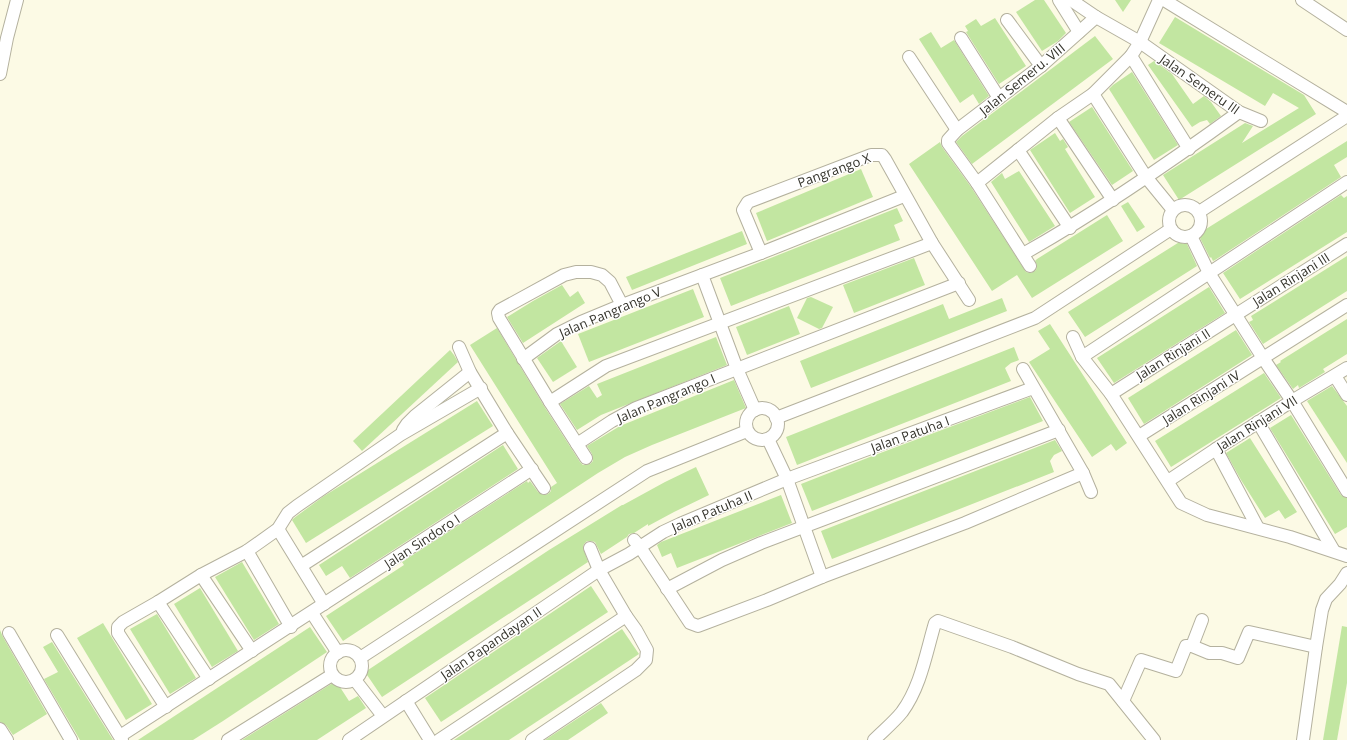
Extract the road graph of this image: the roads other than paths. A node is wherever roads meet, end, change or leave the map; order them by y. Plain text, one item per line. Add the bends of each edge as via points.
1 (17, 0) edge
2 (1059, 0) edge
3 (1071, 0) edge
4 (1159, 0) edge
5 (1164, 0) edge
6 (1302, 0) edge
7 (1096, 17) junction
8 (1007, 20) dead end
9 (1347, 30) edge
10 (1079, 32) junction
11 (961, 38) dead end
12 (1140, 42) junction
13 (909, 56) dead end
14 (1131, 56) junction
15 (1041, 66) junction
16 (0, 74) edge
17 (1093, 94) junction
18 (999, 98) junction
19 (1239, 112) junction
20 (1347, 112) edge
21 (1347, 116) edge
22 (1058, 118) junction
23 (1262, 121) dead end
24 (957, 130) junction
25 (1189, 149) junction
26 (1018, 150) junction
27 (1146, 177) junction
28 (1347, 182) edge
29 (976, 183) junction
30 (904, 196) junction
31 (1113, 200) junction
32 (1173, 210) junction
33 (1199, 212) junction
34 (1070, 228) junction
35 (1171, 229) junction
36 (1191, 236) junction
37 (932, 243) junction
38 (1347, 244) edge
39 (761, 253) junction
40 (1023, 254) junction
41 (1030, 266) dead end
42 (1208, 273) junction
43 (702, 275) junction
44 (959, 283) junction
45 (969, 300) dead end
46 (622, 305) junction
47 (1347, 305) edge
48 (1235, 315) junction
49 (720, 323) junction
50 (1073, 337) dead end
51 (459, 347) dead end
52 (1082, 357) junction
53 (1263, 358) junction
54 (523, 359) junction
55 (1347, 368) edge
56 (737, 369) junction
57 (1023, 369) dead end
58 (470, 372) junction
59 (1335, 376) junction
60 (481, 388) junction
61 (1033, 388) junction
62 (1110, 394) junction
63 (1347, 395) edge
64 (1292, 401) junction
65 (550, 402) junction
66 (755, 410) junction
67 (776, 418) junction
68 (1258, 422) junction
69 (1059, 430) junction
70 (747, 431) junction
71 (507, 433) junction
72 (400, 435) junction
73 (1138, 436) junction
74 (768, 439) junction
75 (577, 444) junction
76 (1216, 449) junction
77 (586, 458) dead end
78 (532, 469) junction
79 (1083, 473) junction
80 (787, 479) junction
81 (1168, 481) junction
82 (544, 488) dead end
83 (1347, 490) edge
84 (1091, 492) dead end
85 (803, 526) junction
86 (1258, 528) junction
87 (278, 529) junction
88 (637, 543) junction
89 (590, 548) dead end
90 (247, 551) junction
91 (1334, 551) junction
92 (1347, 556) edge
93 (301, 566) junction
94 (599, 570) junction
95 (1347, 573) edge
96 (201, 575) junction
97 (822, 577) junction
98 (667, 589) junction
99 (158, 602) junction
100 (324, 604) junction
101 (312, 613) junction
102 (626, 616) junction
103 (1202, 620) dead end
104 (291, 627) junction
105 (9, 633) dead end
106 (57, 635) dead end
107 (1192, 646) junction
108 (1316, 647) junction
109 (252, 651) junction
110 (338, 653) junction
111 (360, 658) junction
112 (332, 675) junction
113 (209, 679) junction
114 (355, 680) junction
115 (406, 701) junction
116 (1123, 701) junction
117 (166, 707) junction
118 (382, 716) junction
119 (0, 728) edge
120 (121, 738) edge
121 (351, 739) edge
122 (7, 740) edge
123 (71, 740) edge
124 (228, 740) edge
125 (430, 740) edge
126 (440, 740) edge
127 (532, 740) edge
128 (874, 740) edge
129 (1154, 740) edge
130 (1304, 740) edge

1 - 16 street
2 - 10 street
3 - 7 street, Jalan Semeru III
4 - 12 street
5 - 20 street
6 - 9 street
7 - 10 street, Jalan Semeru. VIII
7 - 12 street, Jalan Semeru III
8 - 15 street
10 - 15 street, Jalan Semeru. VIII
11 - 18 street
12 - 14 street
12 - 19 street, Jalan Semeru III
13 - 24 street
14 - 17 street
14 - 25 street
15 - 18 street, Jalan Semeru. VIII
17 - 22 street
17 - 27 street
18 - 24 street, Jalan Semeru. VIII
19 - 23 street, Jalan Semeru III
19 - 25 street
21 - 33 street
22 - 26 street
22 - 31 street
24 - 29 street, Jalan Semeru. VIII via 948,143
25 - 27 street
26 - 29 street
26 - 34 street
27 - 31 street
27 - 32 street
28 - 42 street
29 - 40 street
30 - 37 street, Pangrango X
30 - 39 street, Jalan Pangrango V
30 - 39 street, Pangrango X via 885,159 877,154 748,202 743,210
31 - 34 street
32 - 33 street via 1184,205
32 - 35 street via 1169,221
33 - 36 street via 1199,228
34 - 40 street
35 - 36 street via 1178,235
35 - 67 street via 1035,318
36 - 42 street
37 - 44 street, Pangrango X
37 - 49 street
38 - 48 street, Jalan Rinjani III
39 - 43 street, Jalan Pangrango V
40 - 41 street
42 - 48 street
42 - 52 street
43 - 46 street, Jalan Pangrango V
43 - 49 street
44 - 45 street, Pangrango X
44 - 56 street, Jalan Pangrango I
46 - 54 street, Jalan Pangrango V via 557,334
46 - 54 street via 610,282 602,275 576,272 558,278 498,313
47 - 53 street, Jalan Rinjani IV
48 - 53 street
48 - 62 street, Jalan Rinjani II
49 - 56 street
49 - 65 street via 606,366
50 - 52 street
51 - 58 street
52 - 62 street
53 - 64 street
53 - 73 street, Jalan Rinjani IV
54 - 65 street
55 - 59 street, Jalan Rinjani VII
56 - 66 street
56 - 75 street, Jalan Pangrango I via 636,408
57 - 61 street
58 - 60 street
58 - 72 street via 415,416
59 - 63 street
59 - 64 street, Jalan Rinjani VII
60 - 71 street
60 - 72 street
61 - 69 street
61 - 80 street, Jalan Patuha I
62 - 73 street
64 - 68 street, Jalan Rinjani VII
64 - 83 street
65 - 75 street
66 - 67 street via 763,408 771,411
66 - 70 street via 748,415 745,423
67 - 74 street via 778,426
68 - 76 street, Jalan Rinjani VII
68 - 91 street
69 - 79 street
69 - 85 street
70 - 74 street via 756,439
70 - 111 street via 647,471
71 - 78 street
71 - 93 street
72 - 87 street via 288,513
73 - 81 street
74 - 80 street
75 - 77 street
76 - 81 street, Jalan Rinjani VII
76 - 86 street
78 - 82 street
78 - 100 street, Jalan Sindoro I
79 - 84 street
79 - 97 street via 965,523
80 - 85 street
80 - 88 street, Jalan Patuha II
81 - 86 street via 1181,503 1207,515
85 - 97 street
85 - 98 street via 722,560
86 - 91 street
87 - 90 street
87 - 93 street
88 - 94 street, Jalan Patuha II
88 - 98 street
89 - 94 street
90 - 96 street
90 - 104 street
91 - 92 street
93 - 100 street
94 - 102 street
94 - 115 street, Jalan Papandayan II
95 - 108 street via 1326,599
96 - 99 street
96 - 109 street
97 - 98 street via 698,626 690,623
99 - 113 street
99 - 117 street via 123,622 118,627 118,633
100 - 101 street, Jalan Sindoro I
101 - 104 street, Jalan Sindoro I
101 - 110 street
102 - 126 street
102 - 127 street via 647,650 646,660 636,670
103 - 107 street
104 - 109 street, Jalan Sindoro I
105 - 123 street
106 - 120 street
107 - 108 street via 1209,654 1222,653 1238,658 1249,632
107 - 116 street via 1186,646 1176,671 1142,660
108 - 130 street
109 - 113 street, Jalan Sindoro I
110 - 111 street via 346,650 354,652
110 - 112 street via 332,659
111 - 114 street via 362,666
112 - 114 street via 339,681
112 - 124 street
113 - 117 street, Jalan Sindoro I
114 - 118 street
115 - 118 street, Jalan Papandayan II
115 - 125 street
116 - 128 street via 1109,684 938,621 935,623 922,674 907,704 896,720
116 - 129 street
117 - 120 street, Jalan Sindoro I
118 - 121 street, Jalan Papandayan II
119 - 122 street

